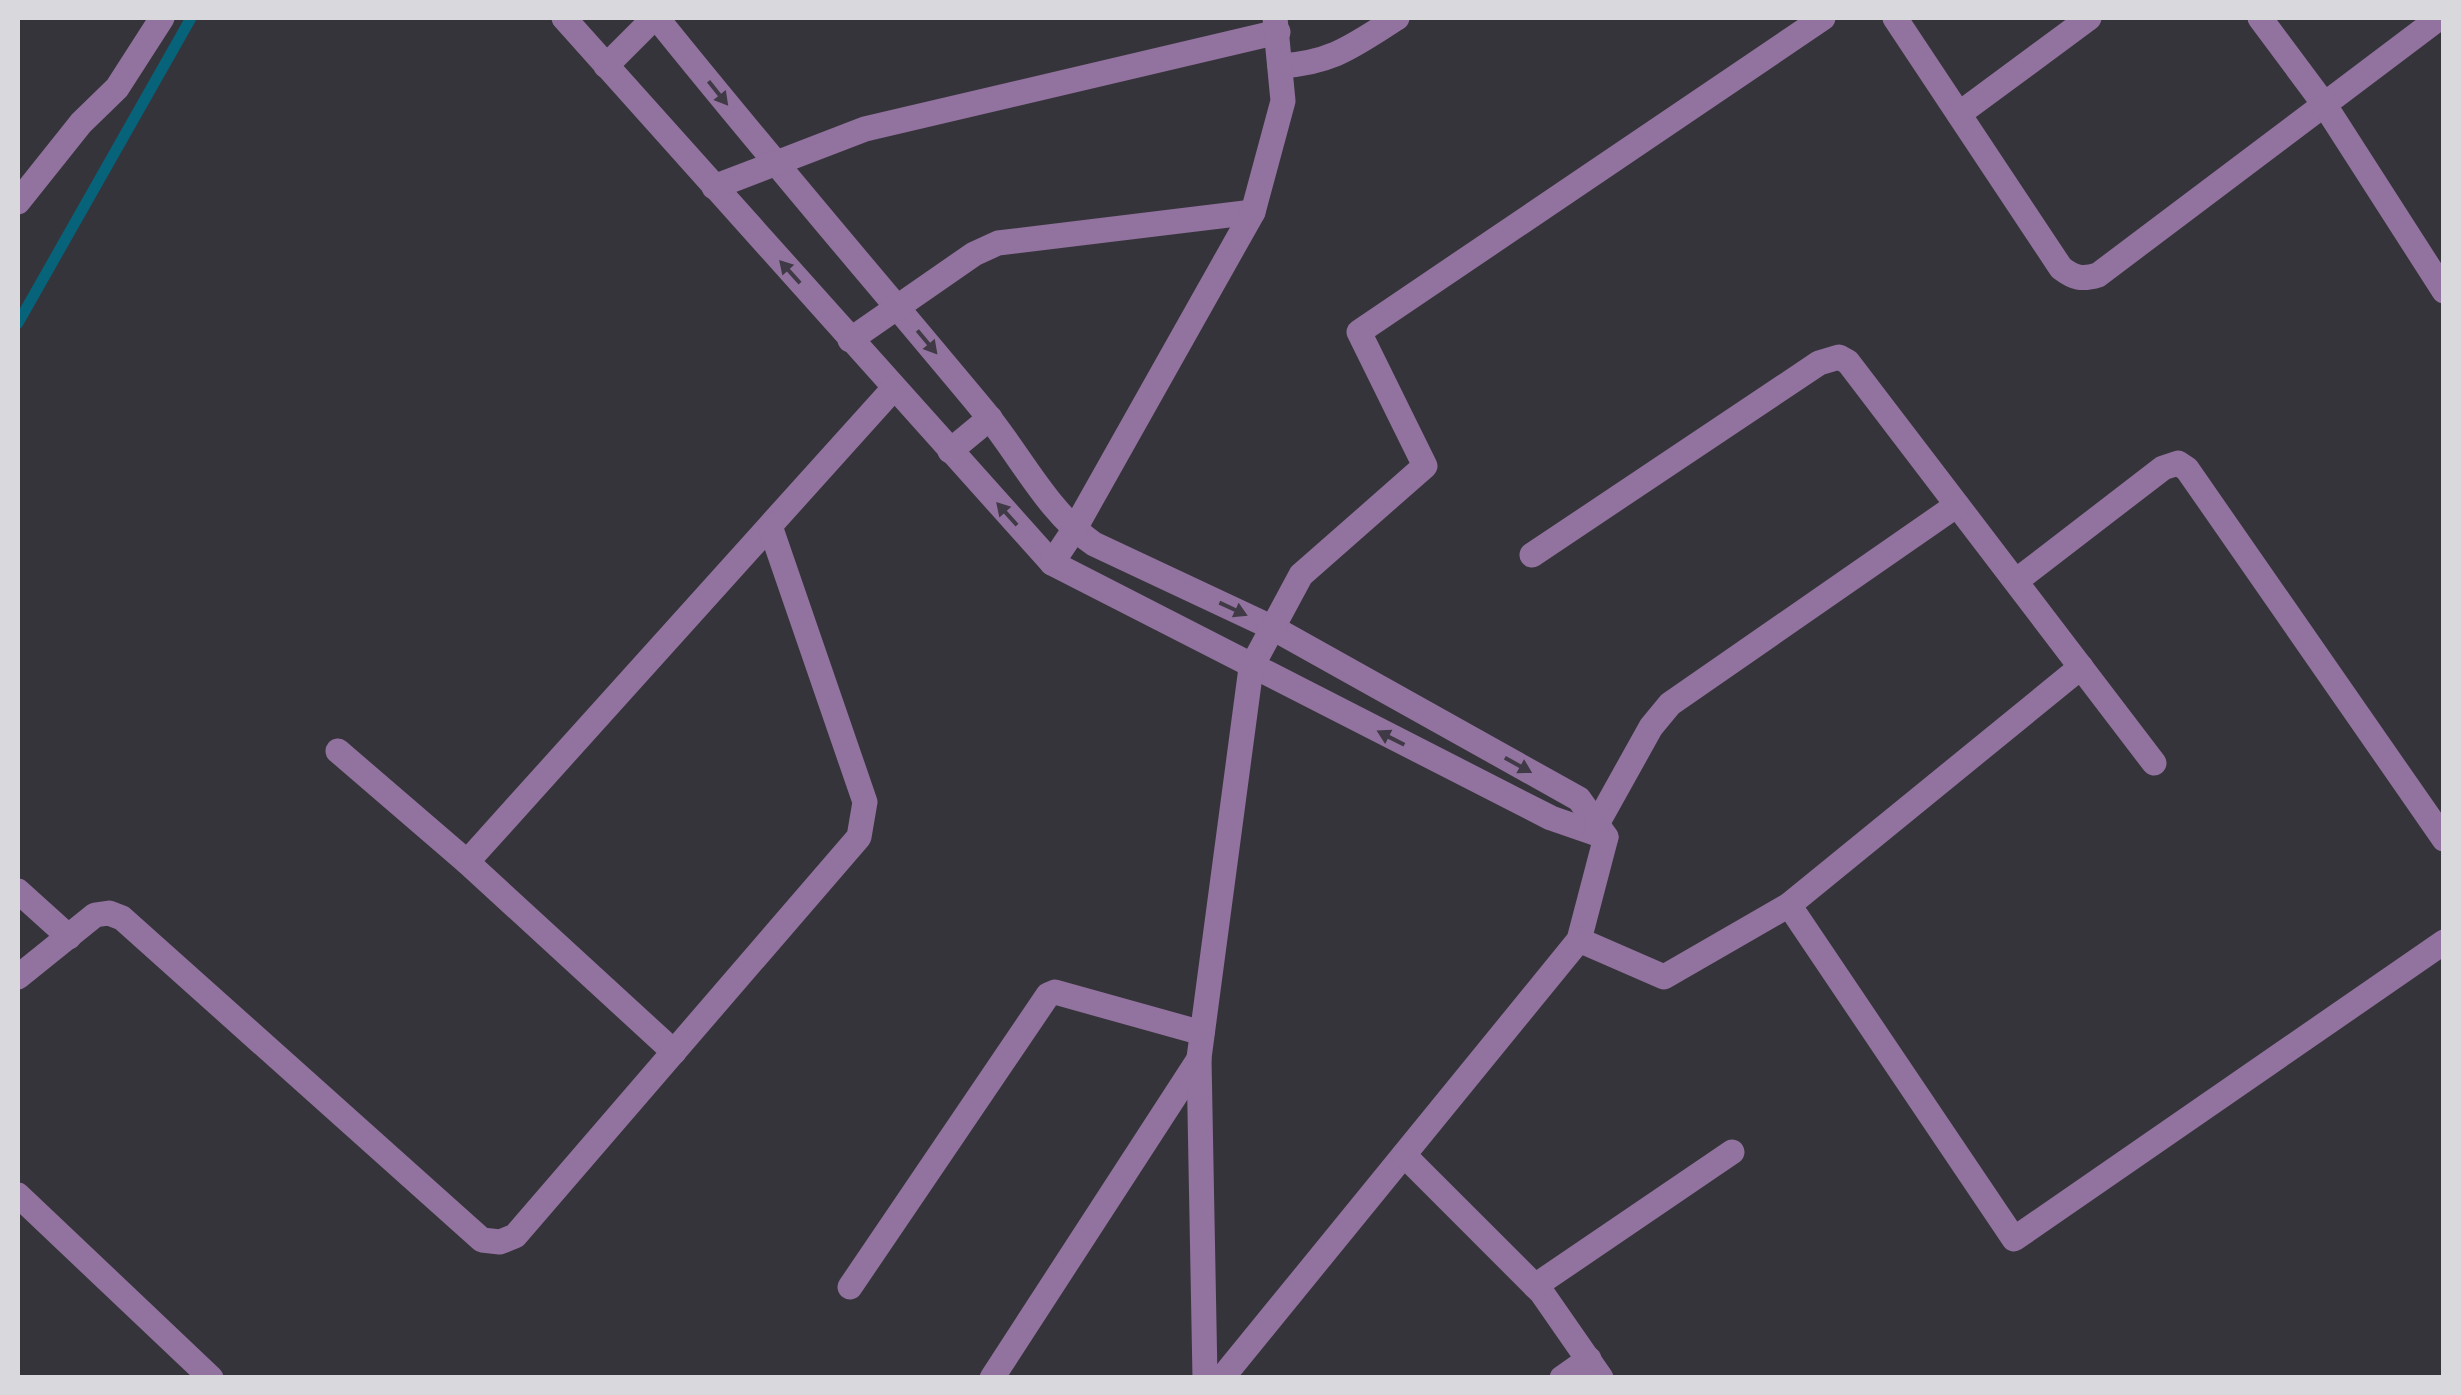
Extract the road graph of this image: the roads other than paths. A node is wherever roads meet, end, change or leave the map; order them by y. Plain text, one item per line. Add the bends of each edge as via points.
1 (162, 18) edge
2 (564, 18) edge
3 (655, 18) edge
4 (1397, 18) edge
5 (1823, 18) edge
6 (1895, 18) edge
7 (2089, 18) edge
8 (2260, 18) edge
9 (2439, 18) edge
10 (1276, 25) edge
11 (606, 66) junction
12 (1280, 66) junction
13 (2324, 104) junction
14 (1959, 114) junction
15 (774, 164) junction
16 (714, 187) junction
17 (18, 202) edge
18 (1254, 212) junction
19 (2444, 291) edge
20 (898, 308) junction
21 (850, 340) junction
22 (894, 388) junction
23 (990, 418) junction
24 (950, 451) junction
25 (1956, 505) junction
26 (770, 526) junction
27 (1084, 537) junction
28 (1532, 556) dead end
29 (1052, 563) junction
30 (2016, 581) junction
31 (1272, 628) junction
32 (2081, 667) junction
33 (1252, 668) junction
34 (338, 751) dead end
35 (2154, 763) dead end
36 (1601, 831) junction
37 (2444, 839) edge
38 (467, 862) junction
39 (18, 891) edge
40 (1789, 905) junction
41 (68, 936) junction
42 (1580, 940) junction
43 (2444, 942) edge
44 (18, 977) edge
45 (1200, 1046) junction
46 (674, 1052) junction
47 (1732, 1152) dead end
48 (1404, 1155) junction
49 (18, 1195) edge
50 (1536, 1286) junction
51 (850, 1287) dead end
52 (1595, 1368) edge
53 (210, 1378) edge
54 (992, 1378) edge
55 (1205, 1378) edge
56 (1222, 1378) edge
57 (1562, 1378) edge

1 - 17 street via 117,88
2 - 11 street
3 - 11 street
3 -> 15 street
4 - 12 street via 1338,54
5 - 31 street via 1360,332 1425,466 1301,574
6 - 14 street
7 - 14 street
8 - 13 street
9 - 13 street
10 - 12 street
10 - 15 street via 886,123
11 - 16 street
12 - 18 street via 1283,101
13 - 14 street via 2086,279 2061,268
13 - 19 street
15 - 16 street
15 - 20 street
21 -> 16 street
18 - 20 street via 998,243
18 - 27 street
20 - 21 street
20 -> 23 street
21 - 22 street
22 - 24 street
22 - 26 street
23 - 24 street
23 - 27 street
29 -> 24 street
25 - 28 street via 1848,362 1830,358
25 - 30 street
25 - 36 street via 1670,704 1651,727
26 - 38 street
26 - 46 street via 865,802 864,818 859,837
27 - 29 street
27 -> 31 street
29 - 33 street
30 - 32 street
30 - 37 street via 2178,463
31 - 33 street
31 -> 36 street via 1579,799
32 - 35 street
32 - 40 street
36 -> 33 street via 1551,818
33 - 45 street
34 - 38 street
36 - 42 street
38 - 46 street
39 - 41 street
40 - 42 street via 1664,977
40 - 43 street via 2014,1239
41 - 44 street
41 - 46 street via 95,915 122,918 482,1240 515,1236
42 - 48 street
45 - 51 street via 1056,992 1048,995
45 - 54 street
45 - 55 street
47 - 50 street
48 - 50 street
48 - 56 street
49 - 53 street
50 - 52 street
52 - 57 street

